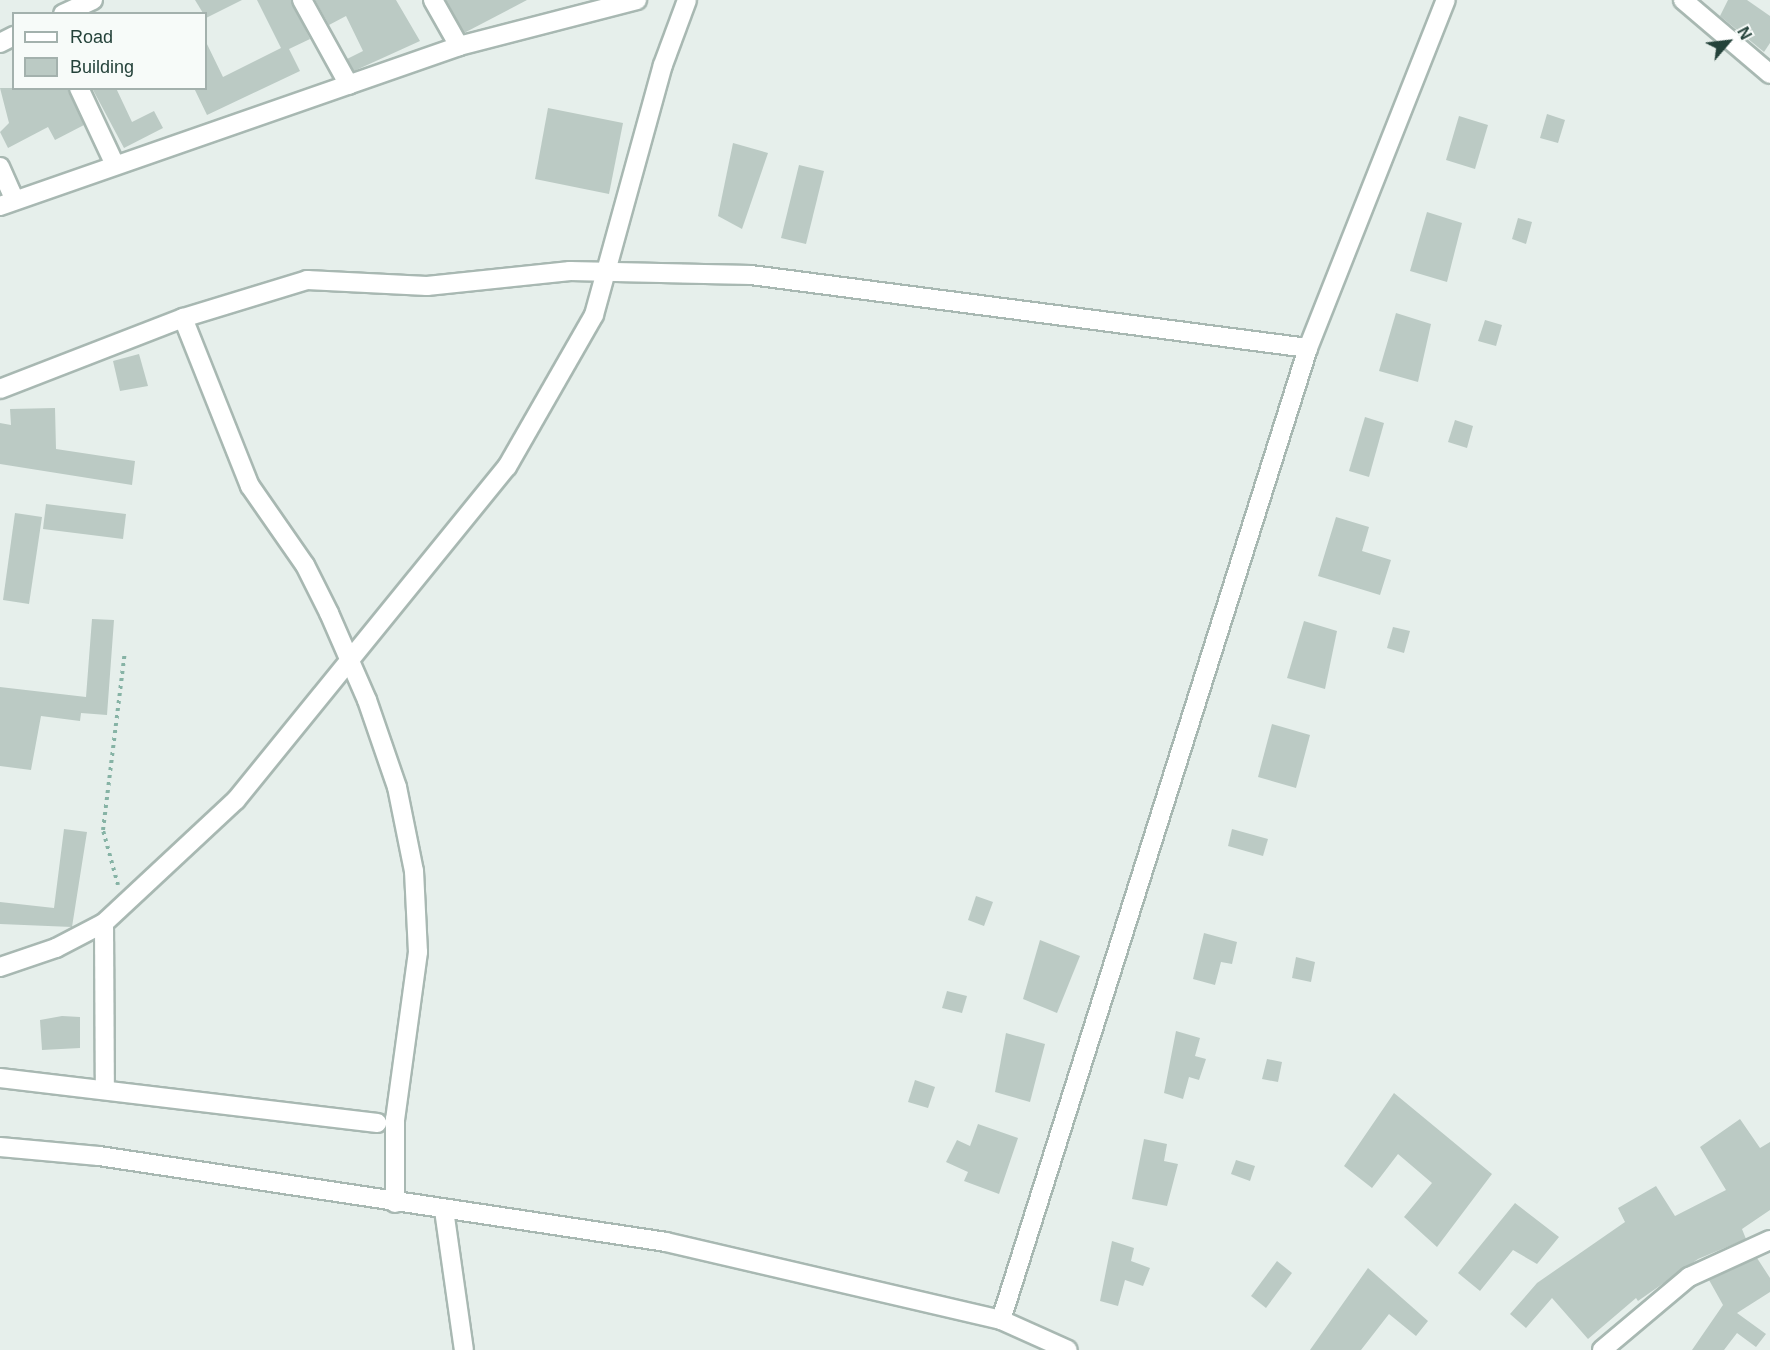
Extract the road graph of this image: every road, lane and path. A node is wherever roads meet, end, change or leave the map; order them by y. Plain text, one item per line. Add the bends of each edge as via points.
1 (93, 0) edge
2 (302, 0) edge
3 (433, 0) edge
4 (638, 0) edge
5 (687, 0) edge
6 (1446, 0) edge
7 (1683, 0) edge
8 (595, 5) edge
9 (67, 12) edge
10 (459, 46) junction
11 (1767, 62) edge
12 (349, 85) junction
13 (80, 90) edge
14 (115, 165) junction
15 (0, 167) edge
16 (8, 203) edge
17 (604, 272) junction
18 (183, 318) junction
19 (1308, 348) junction
20 (0, 389) edge
21 (125, 652) dead end
22 (350, 663) junction
23 (122, 900) junction
24 (104, 923) junction
25 (0, 967) edge
26 (0, 1078) edge
27 (105, 1089) junction
28 (377, 1123) dead end
29 (0, 1147) edge
30 (395, 1203) junction
31 (444, 1210) junction
32 (1770, 1240) edge
33 (1001, 1320) junction
34 (464, 1350) edge
35 (1068, 1350) edge
36 (1602, 1350) edge

1 - 9 street
2 - 12 street
3 - 10 street
4 - 8 street
5 - 17 street
6 - 19 street
7 - 11 street
8 - 10 street
10 - 12 street
12 - 14 street
13 - 14 street
14 - 16 street
15 - 16 street
17 - 18 street via 427,286 308,280
17 - 19 street via 751,275
17 - 22 street via 590,325 518,451
18 - 20 street
18 - 22 street via 250,486 304,565
19 - 33 street
21 - 23 path via 104,830
22 - 23 street via 236,800
22 - 30 street via 383,740 414,871 418,952 395,1119
23 - 24 street
24 - 25 street via 56,948
24 - 27 street
26 - 27 street
27 - 28 street
29 - 30 street via 99,1156
30 - 31 street
31 - 33 street via 666,1242
31 - 34 street
32 - 36 street via 1689,1277
33 - 35 street

